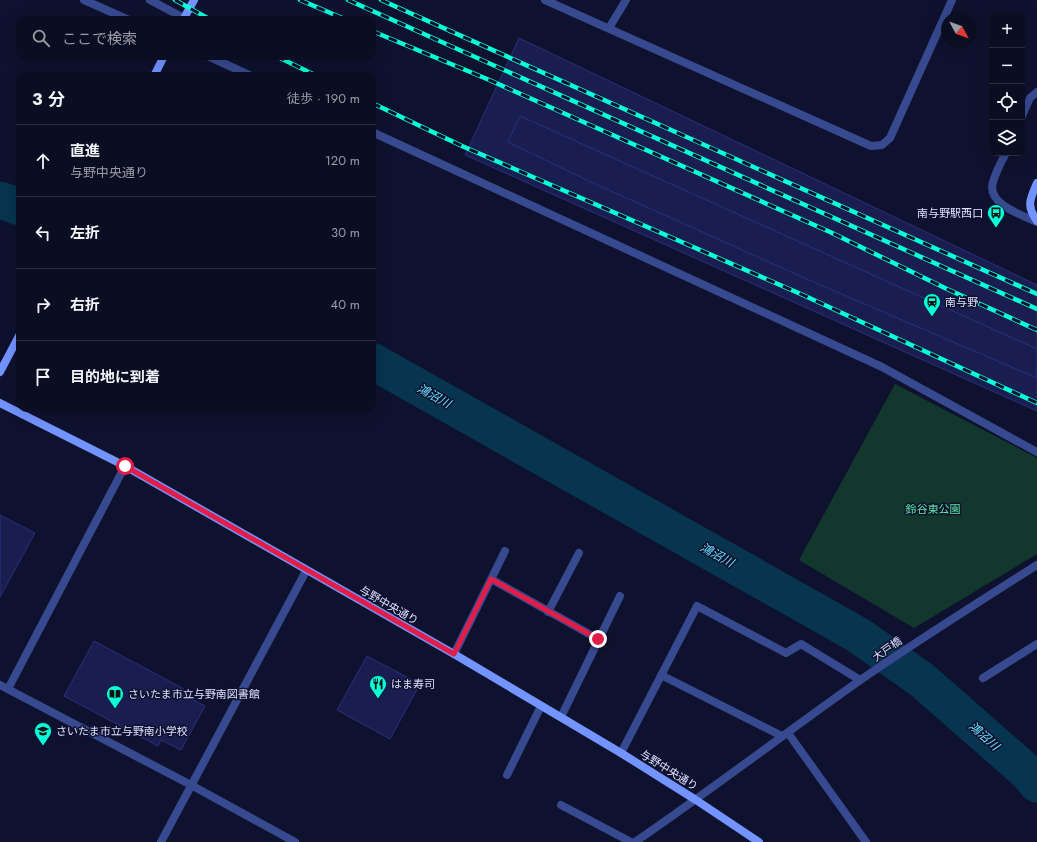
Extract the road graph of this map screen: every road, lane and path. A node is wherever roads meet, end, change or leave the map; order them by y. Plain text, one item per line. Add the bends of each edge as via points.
1 (84, 0) edge
2 (150, 0) edge
3 (194, 0) edge
4 (545, 0) edge
5 (626, 0) edge
6 (952, 0) edge
7 (120, 16) edge
8 (179, 16) edge
9 (186, 16) edge
10 (610, 28) junction
11 (162, 60) edge
12 (217, 60) edge
13 (156, 72) edge
14 (243, 72) edge
15 (1037, 92) edge
16 (1025, 109) edge
17 (376, 134) edge
18 (1005, 156) edge
19 (1037, 183) edge
20 (1037, 222) edge
21 (16, 342) edge
22 (0, 372) edge
23 (0, 403) edge
24 (16, 411) edge
25 (18, 412) edge
26 (1037, 452) edge
27 (125, 466) junction
28 (505, 551) dead end
29 (579, 553) dead end
30 (1037, 565) edge
31 (306, 571) junction
32 (491, 579) junction
33 (620, 596) dead end
34 (548, 612) junction
35 (598, 639) junction
36 (1037, 644) edge
37 (454, 654) junction
38 (661, 675) junction
39 (983, 678) dead end
40 (860, 680) junction
41 (4, 687) edge
42 (541, 706) junction
43 (561, 717) junction
44 (785, 734) junction
45 (621, 753) junction
46 (507, 775) dead end
47 (191, 785) junction
48 (696, 800) junction
49 (561, 805) dead end
50 (161, 842) edge
51 (295, 842) edge
52 (631, 842) edge
53 (635, 842) edge
54 (759, 842) edge
55 (866, 842) edge

1 - 7 street
2 - 8 street
3 - 9 street
4 - 10 street
5 - 10 street
6 - 10 street via 890,138 882,145 871,146
11 - 13 street
12 - 14 street
15 - 16 street via 1030,98
17 - 26 street via 882,367
18 - 20 street via 992,183 992,192 1004,207
19 - 20 street via 1030,206
21 - 22 street
23 - 24 street, 与野中央通り
25 - 27 street, 与野中央通り
27 - 31 street, 与野中央通り
27 - 41 street
28 - 32 street
29 - 34 street
30 - 40 street, 大戸橋
31 - 37 street, 与野中央通り
31 - 47 street
32 - 34 street
32 - 37 street
33 - 35 street
34 - 35 street
35 - 43 street
36 - 39 street
37 - 42 street, 与野中央通り
38 - 40 street via 697,606 786,653 800,644
38 - 44 street
38 - 45 street
40 - 44 street, 大戸橋
41 - 47 street
42 - 43 street, 与野中央通り
42 - 46 street
43 - 45 street, 与野中央通り
44 - 48 street, 大戸橋
44 - 55 street
45 - 48 street, 与野中央通り
47 - 50 street
47 - 51 street
48 - 53 street, 大戸橋
48 - 54 street, 与野中央通り
49 - 52 street

